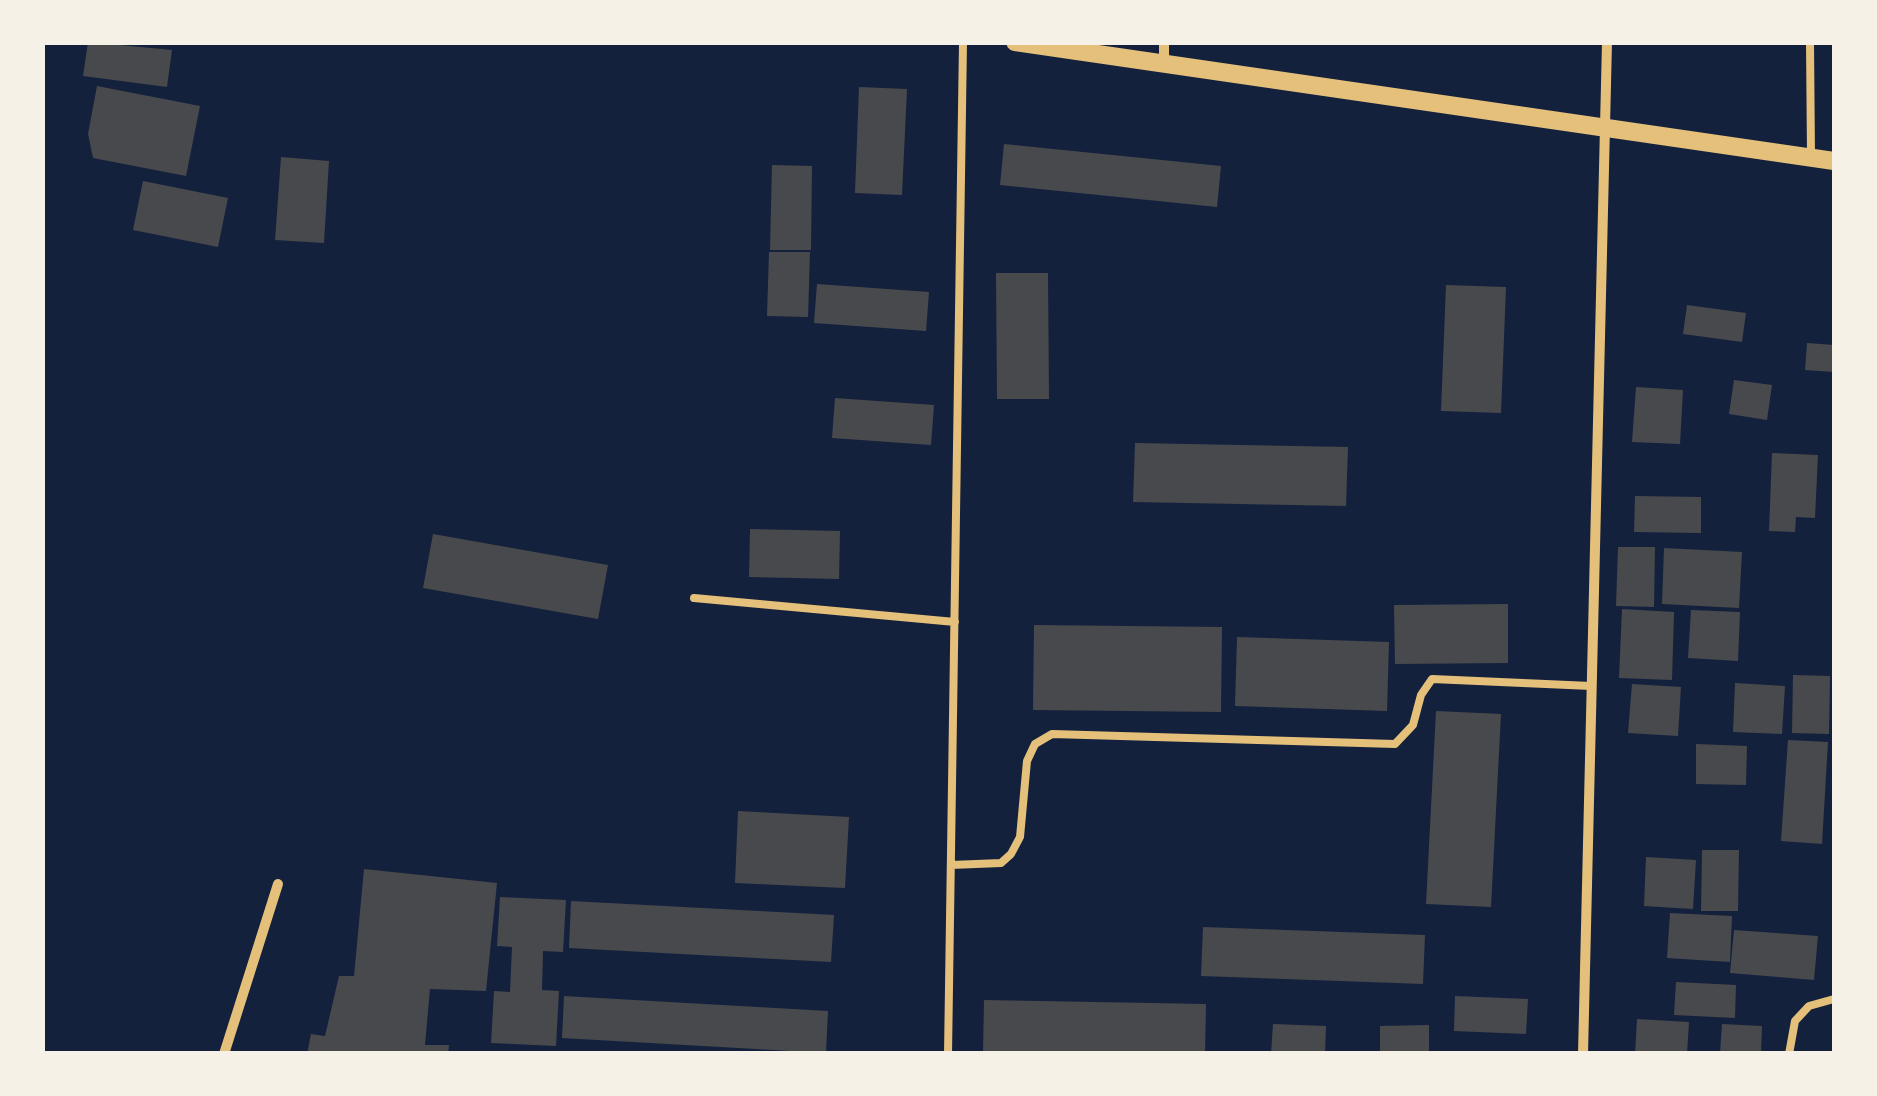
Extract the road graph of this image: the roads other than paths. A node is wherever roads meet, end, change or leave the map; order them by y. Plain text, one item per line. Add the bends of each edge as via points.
1 (963, 42) edge
2 (1014, 42) edge
3 (1164, 42) edge
4 (1607, 42) edge
5 (1810, 42) edge
6 (1164, 62) junction
7 (1606, 125) junction
8 (1811, 157) junction
9 (1834, 161) edge
10 (694, 598) dead end
11 (955, 622) junction
12 (1591, 686) junction
13 (951, 865) junction
14 (278, 884) dead end
15 (1834, 1000) edge
16 (224, 1054) edge
17 (948, 1054) edge
18 (1583, 1054) edge
19 (1789, 1054) edge

1 - 11 lane
2 - 6 street
3 - 6 street
4 - 7 street
5 - 8 lane
6 - 7 street
7 - 8 street
7 - 12 street
8 - 9 street
10 - 11 lane
11 - 13 lane
12 - 13 lane via 1432,679 1413,725 1395,744 1052,734 1035,744 1027,761 1020,837 1011,854 1001,863
12 - 18 street
13 - 17 lane
14 - 16 street
15 - 19 lane via 1809,1006 1795,1020

